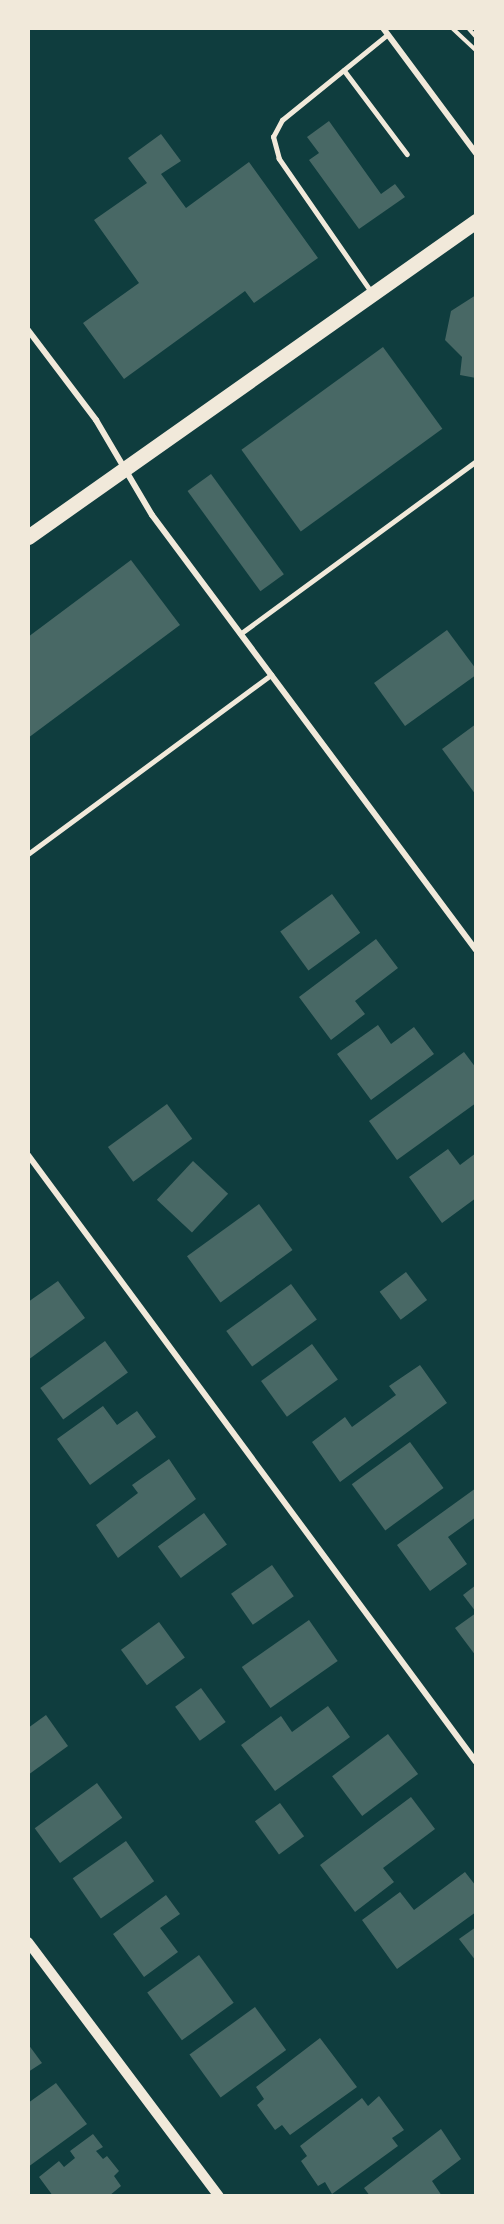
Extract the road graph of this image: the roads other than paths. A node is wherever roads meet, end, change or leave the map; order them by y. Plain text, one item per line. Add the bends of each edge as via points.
1 (383, 28) edge
2 (387, 35) junction
3 (344, 70) junction
4 (476, 153) edge
5 (407, 154) dead end
6 (476, 221) edge
7 (372, 294) junction
8 (28, 330) edge
9 (476, 461) edge
10 (124, 468) junction
11 (28, 537) edge
12 (240, 634) junction
13 (271, 675) junction
14 (28, 854) edge
15 (476, 950) edge
16 (28, 1155) edge
17 (476, 1762) edge
18 (28, 1942) edge
19 (219, 2196) edge

1 - 2 street
2 - 3 lane
2 - 4 street
3 - 5 lane
3 - 7 lane via 282,120 273,137 279,159
6 - 7 main road
7 - 10 main road
8 - 10 street via 96,420
9 - 12 lane
10 - 11 main road
10 - 12 street via 152,515
12 - 13 street
13 - 14 lane
13 - 15 street
16 - 17 street
18 - 19 street

